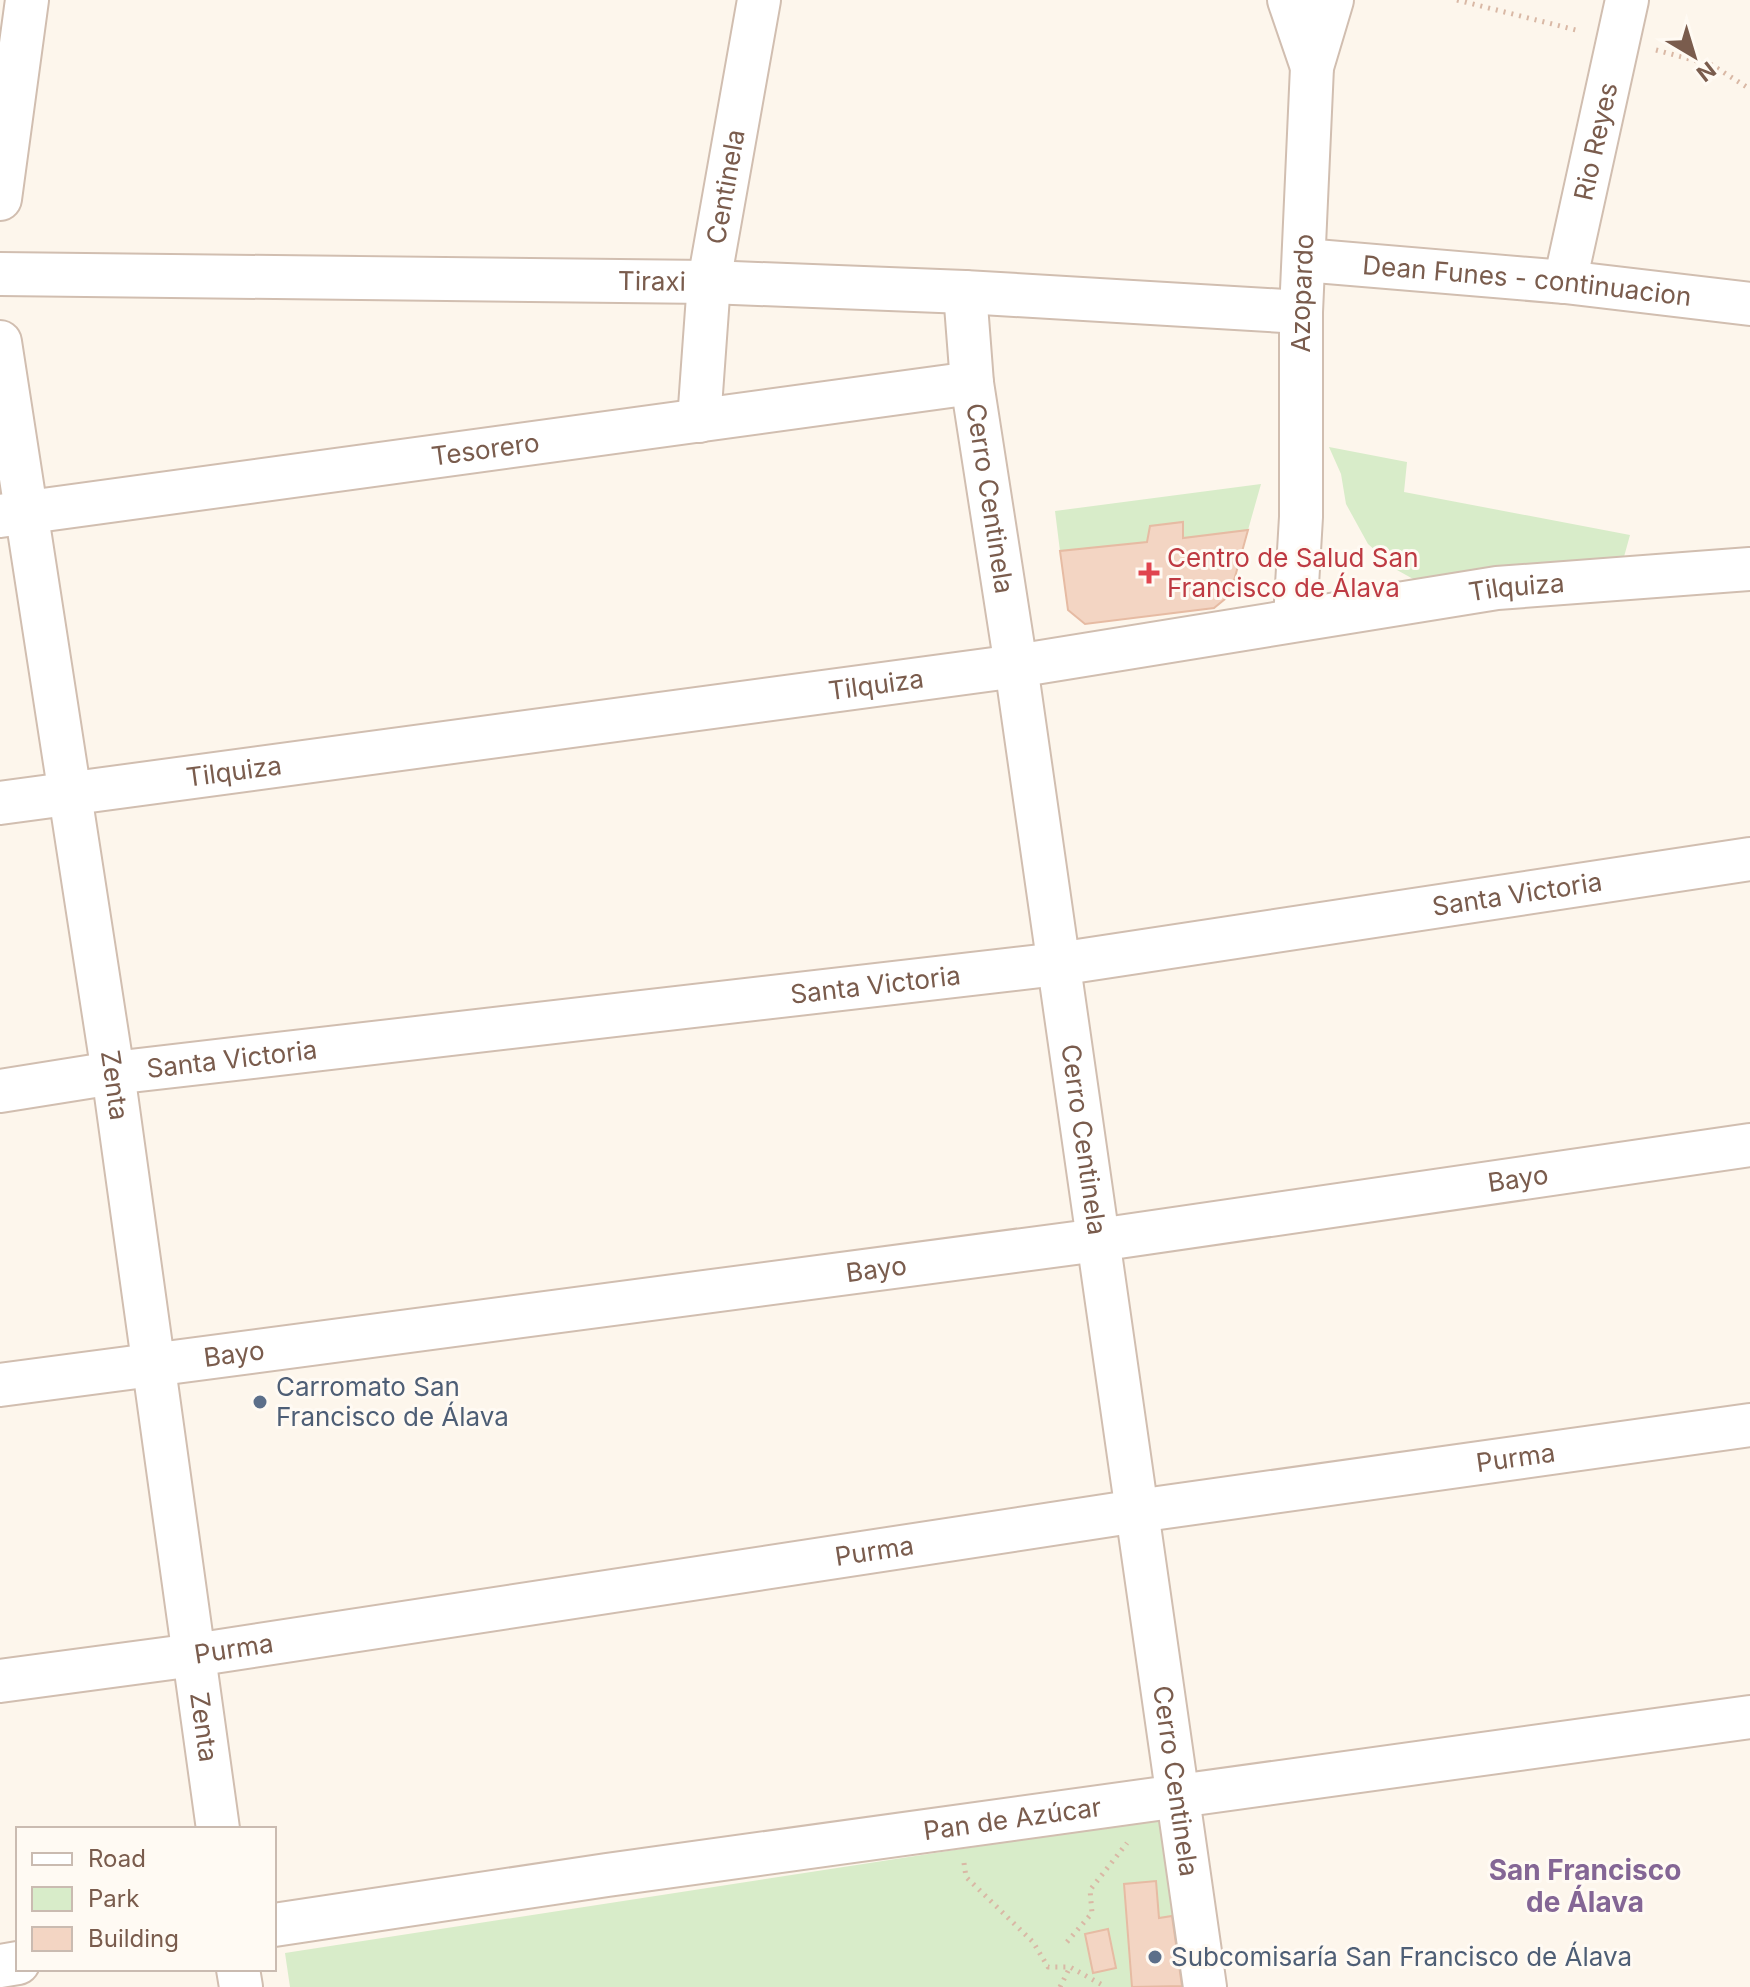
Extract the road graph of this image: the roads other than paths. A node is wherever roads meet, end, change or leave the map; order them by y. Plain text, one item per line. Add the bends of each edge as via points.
1 (27, 0) edge
2 (759, 0) edge
3 (1289, 0) edge
4 (1332, 0) edge
5 (1627, 0) edge
6 (1312, 67) junction
7 (0, 199) edge
8 (1304, 260) junction
9 (0, 274) edge
10 (709, 282) junction
11 (1565, 282) junction
12 (965, 292) junction
13 (1750, 304) edge
14 (1301, 312) junction
15 (0, 342) edge
16 (972, 383) junction
17 (699, 421) junction
18 (12, 514) edge
19 (1750, 569) edge
20 (1295, 619) junction
21 (1016, 666) junction
22 (69, 793) junction
23 (0, 803) edge
24 (1750, 859) edge
25 (1058, 964) junction
26 (113, 1073) junction
27 (0, 1091) edge
28 (1750, 1145) edge
29 (1098, 1240) junction
30 (153, 1363) junction
31 (0, 1385) edge
32 (1750, 1425) edge
33 (1137, 1511) junction
34 (194, 1655) junction
35 (0, 1681) edge
36 (1750, 1717) edge
37 (1178, 1796) junction
38 (218, 1827) edge
39 (276, 1925) edge
40 (1205, 1987) edge

1 - 7 street
2 - 10 street, Centinela
3 - 6 street
4 - 6 street
5 - 11 street, Rio Reyes
6 - 8 street, Azopardo
8 - 11 street, Dean Funes - continuacion
8 - 14 street, Azopardo
9 - 10 street, Tiraxi
10 - 12 street, Tiraxi
10 - 17 street, Centinela
11 - 13 street, Dean Funes - continuacion
12 - 14 street, Tiraxi
12 - 16 street, Cerro Centinela
14 - 20 street, Azopardo via 1301,517
15 - 18 street, Zenta
16 - 17 street, Tesorero
16 - 21 street, Cerro Centinela
17 - 18 street, Tesorero
18 - 22 street, Zenta
19 - 20 street, Tilquiza via 1497,588
20 - 21 street, Tilquiza
21 - 22 street, Tilquiza
21 - 25 street, Cerro Centinela
22 - 23 street, Tilquiza
22 - 26 street, Zenta
24 - 25 street, Santa Victoria
25 - 26 street, Santa Victoria
25 - 29 street, Cerro Centinela
26 - 27 street, Santa Victoria
26 - 30 street, Zenta
28 - 29 street, Bayo
29 - 30 street, Bayo
29 - 33 street, Cerro Centinela
30 - 31 street, Bayo
30 - 34 street, Zenta
32 - 33 street, Purma
33 - 34 street, Purma
33 - 37 street, Cerro Centinela
34 - 35 street, Purma
34 - 38 street, Zenta
36 - 37 street, Pan de Azúcar
37 - 39 street, Pan de Azúcar
37 - 40 street, Cerro Centinela

